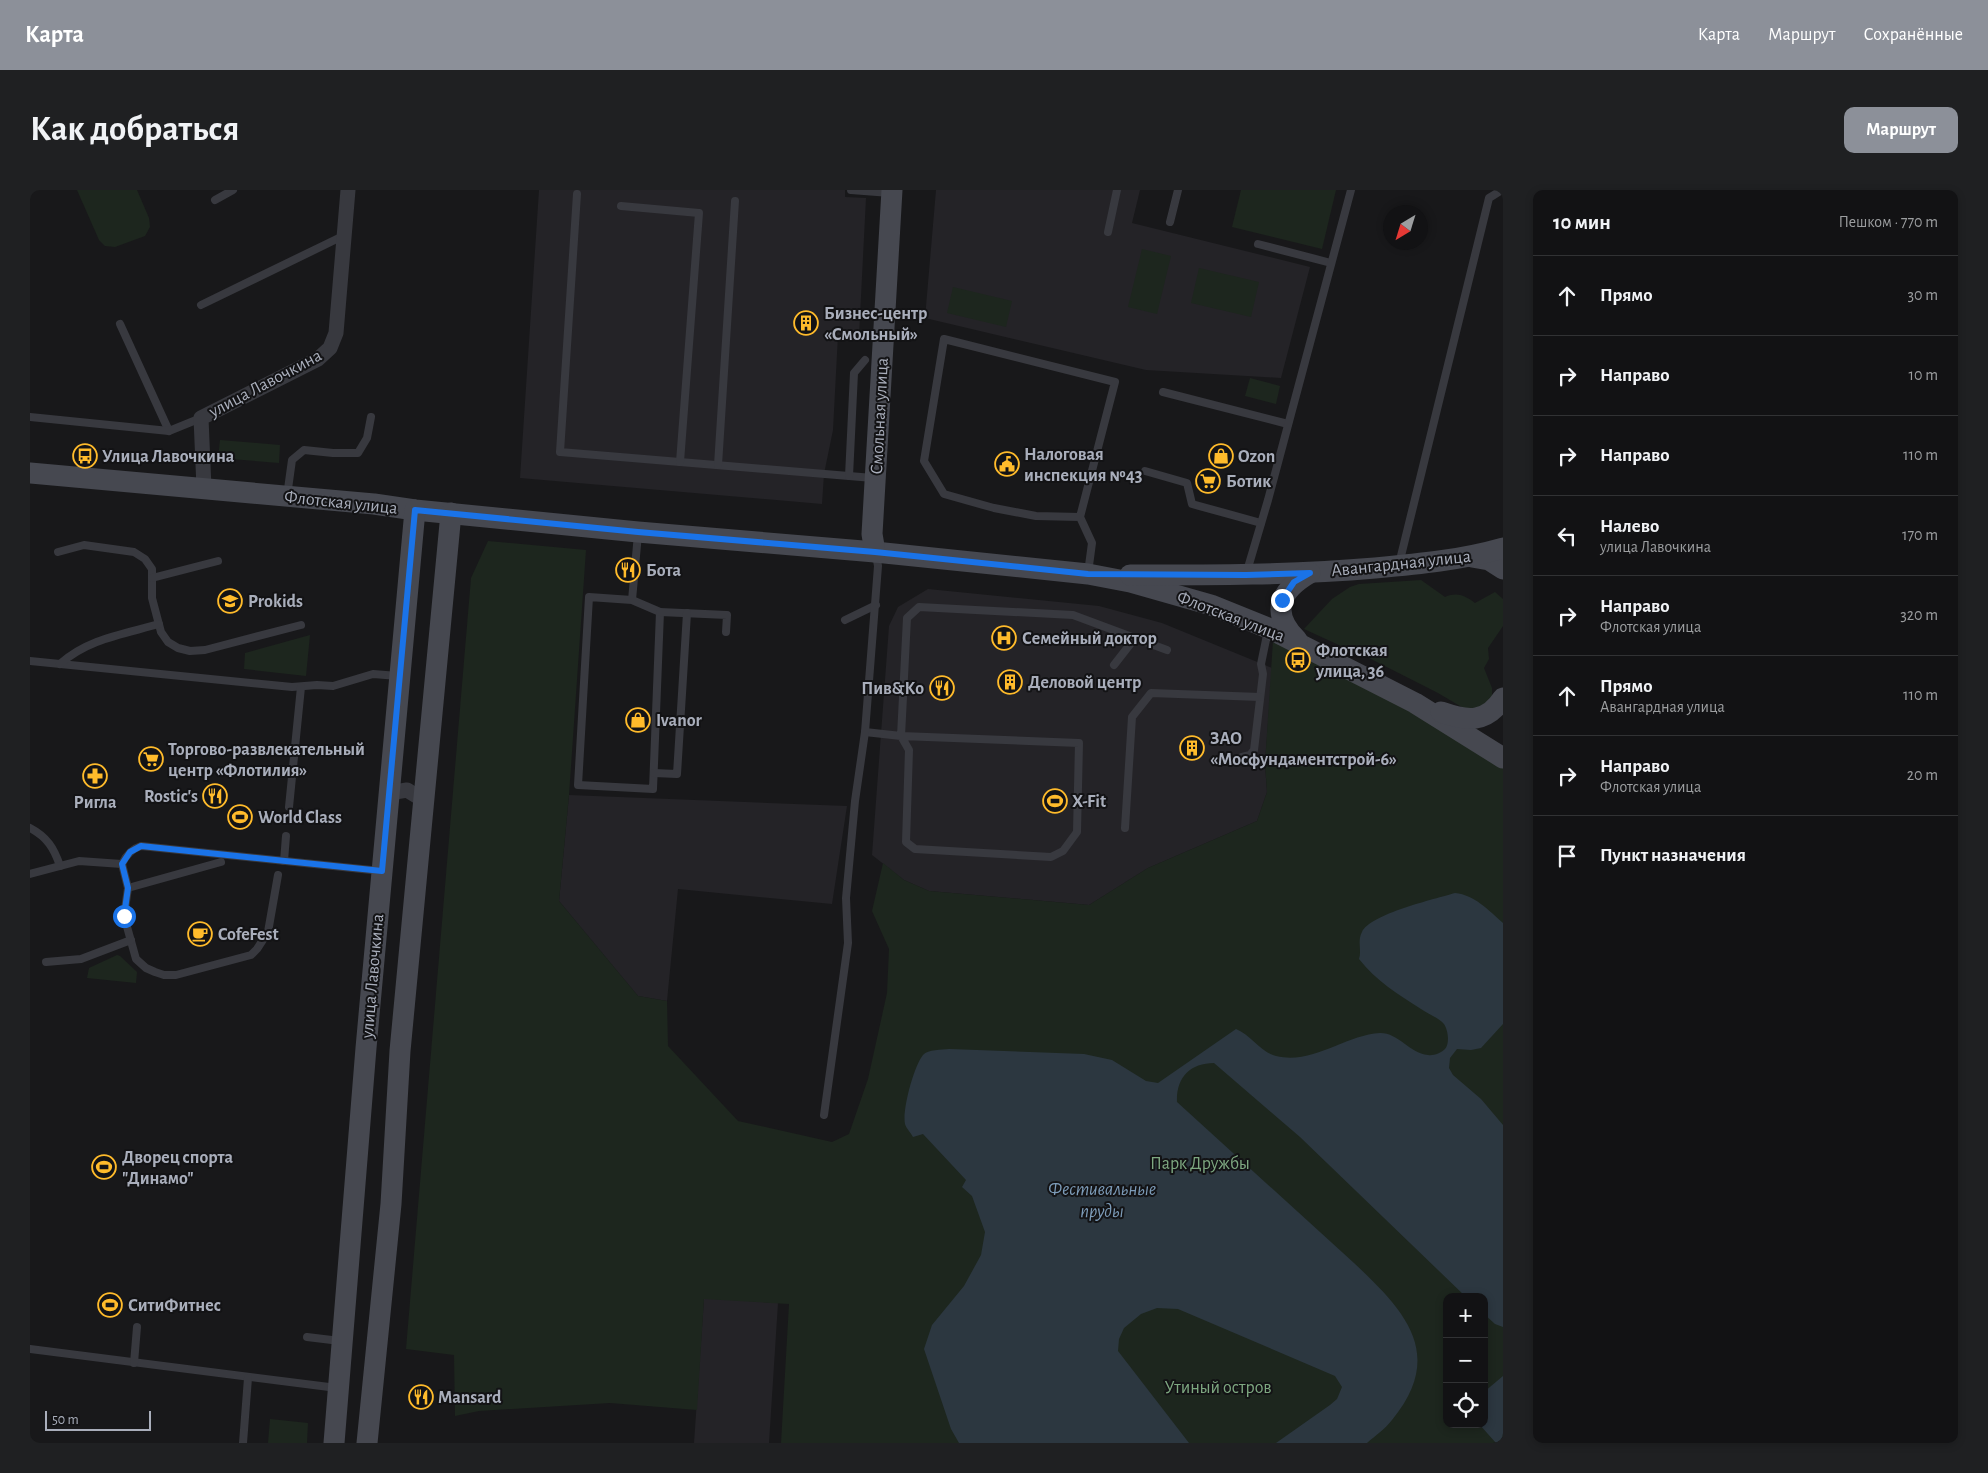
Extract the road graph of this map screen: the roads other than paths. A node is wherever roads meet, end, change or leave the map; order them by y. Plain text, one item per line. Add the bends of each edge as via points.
1 (233, 190) edge
2 (348, 190) edge
3 (851, 190) edge
4 (1117, 190) edge
5 (1178, 190) edge
6 (1351, 190) edge
7 (1502, 190) edge
8 (892, 192) edge
9 (577, 194) dead end
10 (215, 200) dead end
11 (735, 201) dead end
12 (620, 206) dead end
13 (1170, 222) dead end
14 (1108, 232) dead end
15 (344, 234) junction
16 (1258, 244) dead end
17 (1331, 263) junction
18 (201, 305) dead end
19 (120, 324) dead end
20 (864, 360) dead end
21 (1163, 392) dead end
22 (30, 417) edge
23 (371, 417) dead end
24 (201, 418) junction
25 (1288, 424) junction
26 (168, 431) junction
27 (680, 462) junction
28 (718, 465) junction
29 (1144, 471) dead end
30 (30, 473) edge
31 (849, 476) junction
32 (875, 478) junction
33 (204, 488) junction
34 (287, 496) junction
35 (415, 510) junction
36 (451, 513) junction
37 (1080, 517) junction
38 (1261, 523) junction
39 (638, 532) junction
40 (1503, 548) edge
41 (58, 552) dead end
42 (875, 552) junction
43 (1472, 557) junction
44 (218, 560) dead end
45 (1398, 566) junction
46 (1503, 569) edge
47 (1310, 573) junction
48 (1088, 574) junction
49 (1246, 575) junction
50 (152, 578) junction
51 (632, 600) junction
52 (876, 605) junction
53 (660, 612) junction
54 (687, 613) junction
55 (845, 620) dead end
56 (159, 624) junction
57 (301, 625) dead end
58 (1268, 628) junction
59 (726, 632) dead end
60 (1135, 638) junction
61 (1299, 642) junction
62 (1167, 650) dead end
63 (30, 661) edge
64 (60, 664) junction
65 (1114, 665) dead end
66 (400, 676) junction
67 (301, 687) junction
68 (1260, 697) junction
69 (1503, 698) edge
70 (1415, 703) junction
71 (865, 732) junction
72 (901, 736) junction
73 (1242, 757) dead end
74 (1503, 758) edge
75 (654, 773) junction
76 (388, 803) junction
77 (423, 806) junction
78 (289, 807) dead end
79 (30, 828) edge
80 (1125, 828) dead end
81 (286, 836) dead end
82 (284, 861) junction
83 (221, 862) dead end
84 (122, 864) junction
85 (60, 866) junction
86 (382, 871) junction
87 (30, 874) edge
88 (278, 875) dead end
89 (128, 888) junction
90 (130, 940) junction
91 (46, 962) dead end
92 (824, 1115) dead end
93 (136, 1327) dead end
94 (307, 1338) dead end
95 (342, 1341) junction
96 (30, 1349) edge
97 (134, 1363) junction
98 (248, 1378) junction
99 (339, 1388) junction
100 (242, 1443) edge
101 (334, 1443) edge
102 (367, 1443) edge

1 - 10 lane
2 - 15 street, улица Лавочкина
3 - 8 lane
4 - 14 lane
5 - 13 lane
6 - 17 lane
7 - 45 lane via 1489,198
8 - 32 main road, Смольная улица
9 - 27 lane via 560,452
11 - 28 lane
12 - 27 lane via 699,212
15 - 18 lane
15 - 24 street, улица Лавочкина via 336,333 330,348 318,359
16 - 17 lane
17 - 25 lane
19 - 26 lane
20 - 31 lane via 854,374
21 - 25 lane
22 - 26 lane
23 - 34 lane via 367,438 358,454 304,450 292,460
24 - 26 lane
24 - 33 street, улица Лавочкина
25 - 38 lane
27 - 28 lane
28 - 31 lane
29 - 38 lane via 1187,483 1192,504
30 - 33 main road, Флотская улица
31 - 32 lane
32 - 42 main road, Смольная улица via 872,534
33 - 34 main road, Флотская улица
34 - 35 main road, Флотская улица
35 - 36 main road, Флотская улица
35 - 66 main road, улица Лавочкина
36 - 39 main road, Флотская улица
36 - 77 main road, улица Лавочкина
37 - 37 lane via 1036,516 944,494 924,461 944,340 1115,382
37 - 48 lane via 1092,543
38 - 49 lane
39 - 42 main road, Флотская улица
39 - 51 lane
40 - 43 main road, Авангардная улица
41 - 50 lane via 84,545 134,552 150,565
42 - 48 main road, Флотская улица
42 - 52 lane via 878,566
43 - 45 main road, Авангардная улица
43 - 46 main road via 1489,560
44 - 50 lane
45 - 47 main road, Авангардная улица
47 - 49 main road, Авангардная улица
47 - 61 main road, Флотская улица via 1294,582 1282,600 1280,611 1282,623
48 - 49 main road, Авангардная улица
48 - 58 main road, Флотская улица via 1130,582 1211,605
50 - 56 lane via 152,598
51 - 53 lane
51 - 75 lane via 589,597 578,785 653,789
52 - 55 lane
52 - 71 lane
53 - 54 lane
53 - 75 lane
54 - 59 lane via 727,614
54 - 75 lane via 677,774
56 - 57 lane via 168,642 190,652
56 - 64 lane via 89,644
58 - 61 main road, Флотская улица
58 - 68 lane via 1261,664
60 - 62 lane
60 - 65 lane
60 - 72 lane via 1073,616 919,607 907,618
61 - 70 main road, Флотская улица
63 - 64 lane
64 - 67 lane
66 - 67 lane via 373,674 336,685
66 - 76 main road, улица Лавочкина
67 - 78 lane
68 - 73 lane via 1254,750
68 - 80 lane via 1151,693 1132,717
69 - 70 main road, Флотская улица via 1489,714 1475,719 1458,718
70 - 74 main road, Флотская улица
71 - 72 lane
71 - 92 lane via 845,905 848,943
72 - 72 lane via 909,750 906,842 915,849 1051,857 1063,851 1077,832 1079,743
76 - 77 street via 395,792 406,790 420,798
76 - 86 main road, улица Лавочкина
77 - 102 main road, улица Лавочкина via 400,1051 391,1204
79 - 85 lane via 47,840
81 - 82 lane
82 - 84 lane via 141,846 130,852
82 - 86 lane
83 - 89 lane
84 - 85 lane via 83,861
84 - 89 lane
85 - 87 lane
86 - 95 main road, улица Лавочкина
88 - 90 lane via 268,932 251,955 176,975 164,975 146,968 136,959
89 - 90 lane via 124,914
90 - 91 lane via 80,959
93 - 97 lane
94 - 95 lane
95 - 99 main road, улица Лавочкина
96 - 97 lane
97 - 98 lane
98 - 99 lane
98 - 100 lane
99 - 101 main road, улица Лавочкина

